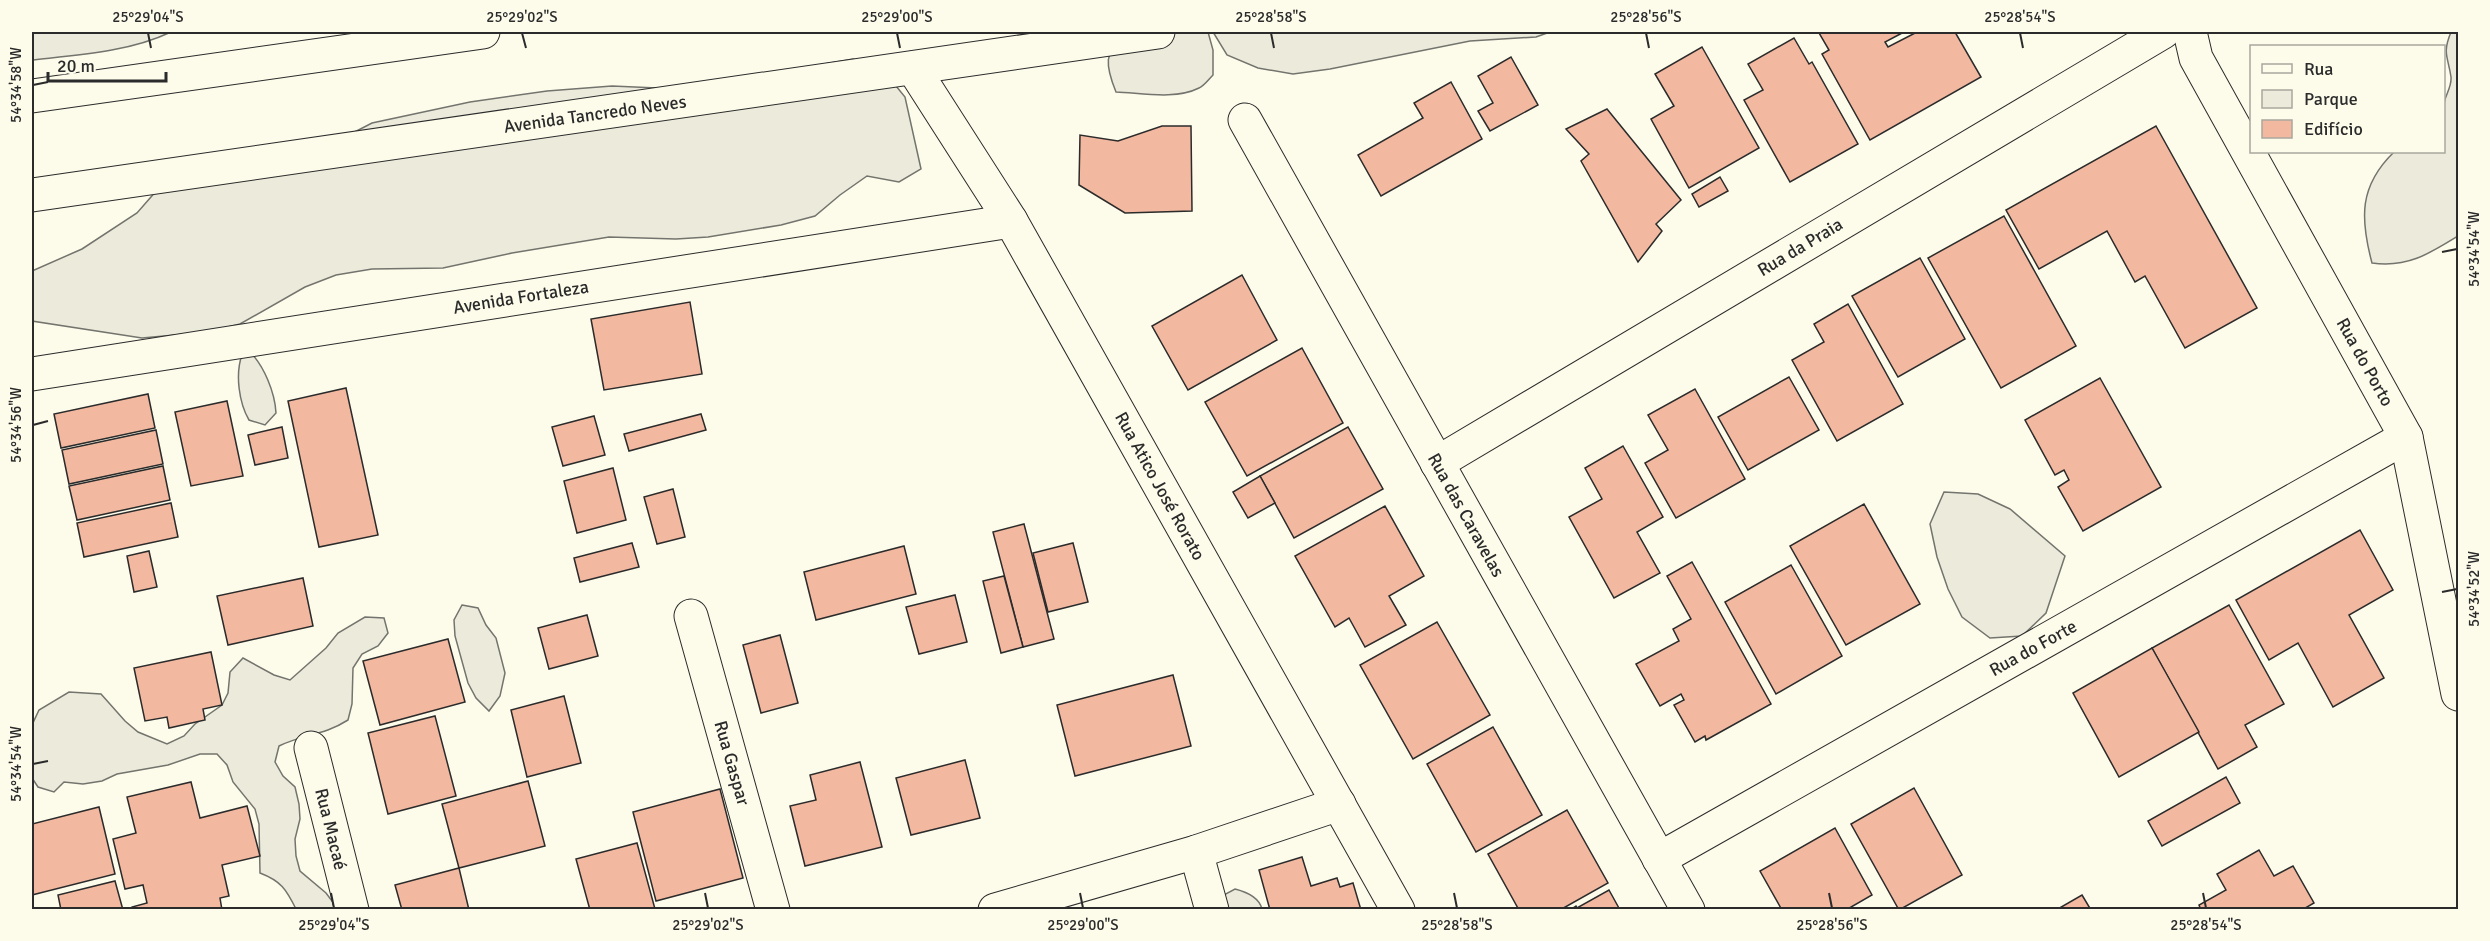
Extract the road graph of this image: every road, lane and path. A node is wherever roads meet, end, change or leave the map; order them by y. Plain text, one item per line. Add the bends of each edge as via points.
1 (483, 32) edge
2 (1158, 32) edge
3 (2159, 33) edge
4 (2193, 45) edge
5 (913, 68) junction
6 (32, 96) edge
7 (1245, 120) dead end
8 (2250, 150) edge
9 (2252, 153) edge
10 (32, 195) edge
11 (1011, 221) junction
12 (32, 374) edge
13 (2406, 437) junction
14 (1437, 463) junction
15 (692, 616) dead end
16 (2458, 694) edge
17 (311, 748) dead end
18 (1339, 804) junction
19 (1196, 852) junction
20 (1659, 858) junction
21 (352, 909) edge
22 (773, 909) edge
23 (995, 909) edge
24 (1212, 909) edge
25 (1398, 909) edge
26 (1688, 909) edge

1 - 6 street
2 - 5 street, Avenida Tancredo Neves
3 - 4 street, Rua do Porto
3 - 14 street, Rua da Praia
4 - 8 street, Rua do Porto
5 - 10 street, Avenida Tancredo Neves
5 - 11 street, Rua Atico José Rorato
7 - 14 street, Rua das Caravelas
9 - 13 street, Rua do Porto
11 - 12 street, Avenida Fortaleza
11 - 18 street, Rua Atico José Rorato
13 - 16 street, Rua do Porto
13 - 20 street, Rua do Forte
14 - 20 street, Rua das Caravelas
15 - 22 street, Rua Gaspar
17 - 21 street, Rua Macaé
18 - 19 street
18 - 25 street, Rua Atico José Rorato
19 - 23 street
19 - 24 street
20 - 26 street, Rua das Caravelas

